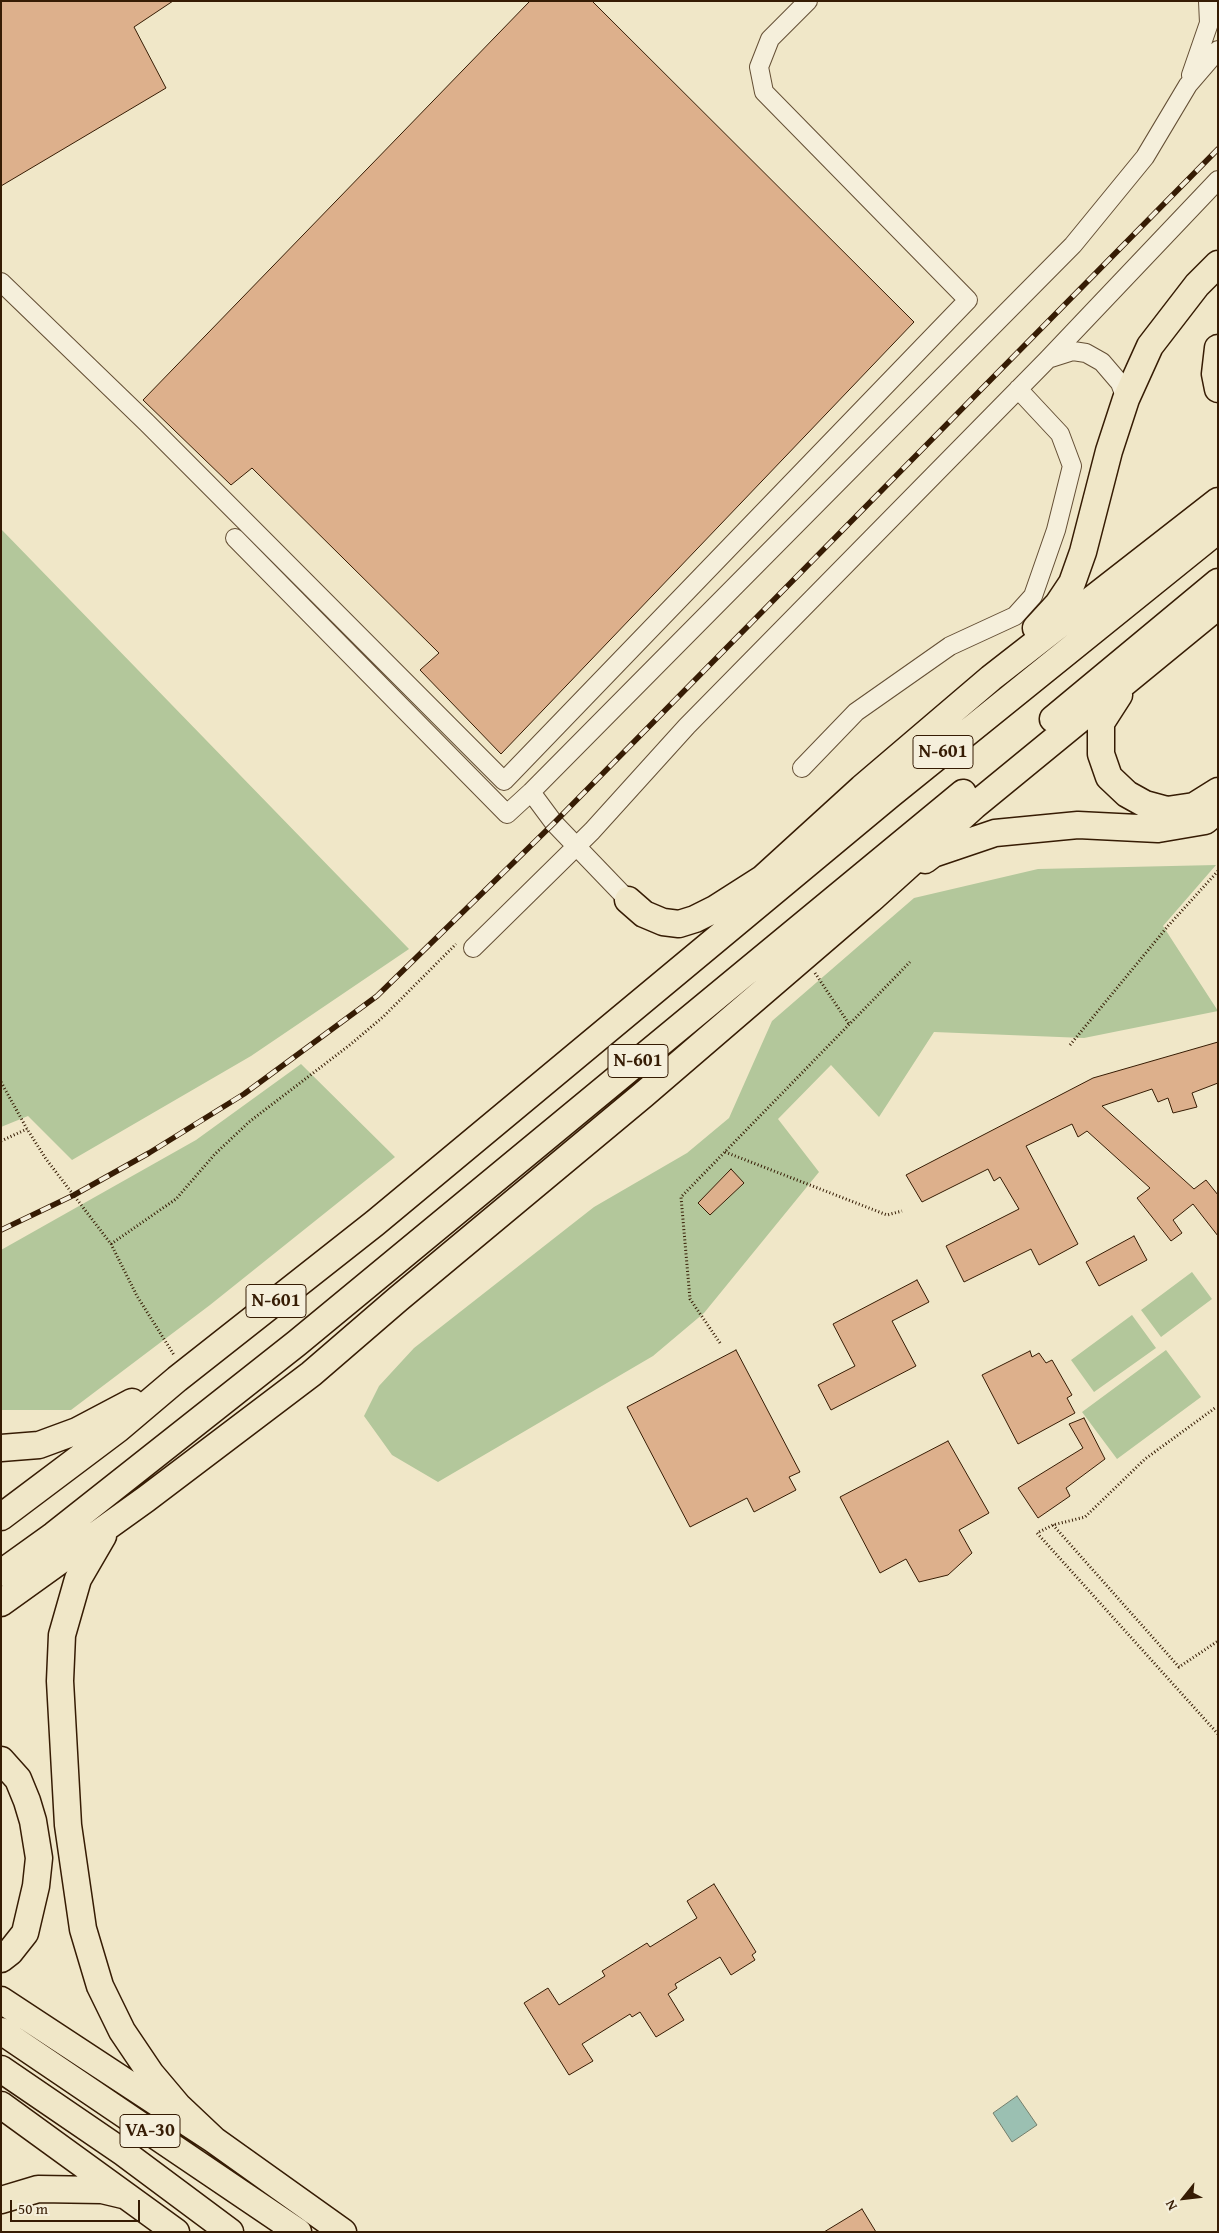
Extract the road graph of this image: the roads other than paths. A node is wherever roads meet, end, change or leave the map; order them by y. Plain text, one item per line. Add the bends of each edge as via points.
1 (808, 1) edge
2 (1208, 1) edge
3 (1214, 1) edge
4 (1218, 3) edge
5 (1216, 53) edge
6 (1188, 84) junction
7 (1218, 180) edge
8 (1218, 264) edge
9 (1, 282) edge
10 (1218, 348) edge
11 (1047, 360) junction
12 (1018, 389) junction
13 (1218, 389) edge
14 (1126, 398) junction
15 (1218, 501) edge
16 (1218, 530) edge
17 (234, 538) dead end
18 (1218, 582) edge
19 (1218, 606) edge
20 (991, 678) junction
21 (1127, 682) junction
22 (802, 768) dead end
23 (1218, 791) edge
24 (531, 792) junction
25 (1218, 810) edge
26 (577, 846) junction
27 (762, 879) junction
28 (628, 900) joint
29 (870, 900) junction
30 (466, 945) road end
31 (670, 977) junction
32 (398, 1299) junction
33 (181, 1376) junction
34 (1, 1448) edge
35 (146, 1499) junction
36 (1, 1517) edge
37 (54, 1535) junction
38 (1, 1573) edge
39 (1, 1604) edge
40 (1, 1760) edge
41 (1, 1959) edge
42 (1, 2000) edge
43 (1, 2031) edge
44 (1, 2069) edge
45 (1, 2105) edge
46 (214, 2140) junction
47 (128, 2196) junction
48 (1, 2200) edge
49 (176, 2232) edge
50 (230, 2232) edge
51 (298, 2232) edge
52 (343, 2232) edge

1 - 9 street via 770,39 760,67 764,92 968,300 504,781 147,423
2 - 6 street via 1209,23
3 - 4 street
5 - 6 street
6 - 24 street via 1145,156 1073,245
7 - 11 street
8 - 14 highway via 1197,285 1150,346
10 - 13 highway via 1215,374
11 - 12 street
11 - 14 street via 1073,351 1086,353 1113,373
12 - 22 street via 1060,434 1072,466 1056,530 1033,596 1015,616 950,646 856,712
12 - 26 street via 687,726
14 - 20 highway via 1072,583 1058,604
15 - 20 highway
16 - 31 highway, N-601
17 - 24 street via 507,814
18 - 37 highway, N-601 via 406,1254
19 - 21 highway
20 - 27 highway
21 - 23 highway via 1101,723 1102,754 1109,777 1127,794 1145,804 1167,810 1194,806
21 - 29 highway via 974,806
24 - 26 street via 554,823
25 - 29 highway via 1205,821 1158,829 1078,825 995,833 933,854
26 - 28 street
26 - 30 street
27 - 28 highway via 714,909 679,924 644,914
27 - 31 highway via 702,937
29 - 32 highway
31 - 33 highway, N-601 via 375,1223
32 - 35 highway via 311,1374
32 - 37 highway
33 - 34 highway via 77,1431 39,1445
33 - 36 highway, N-601 via 118,1429
35 - 39 highway
35 - 46 highway via 104,1535 91,1555 78,1579 62,1636 60,1682 68,1825 83,1929 111,2011 151,2074 178,2106
37 - 38 highway, N-601
40 - 41 highway via 18,1779 27,1801 39,1858 36,1886 24,1933
42 - 46 highway
43 - 51 highway, VA-30
44 - 50 highway, VA-30 via 124,2153
45 - 47 highway
46 - 52 highway
47 - 48 highway via 102,2190 38,2189
47 - 49 highway

